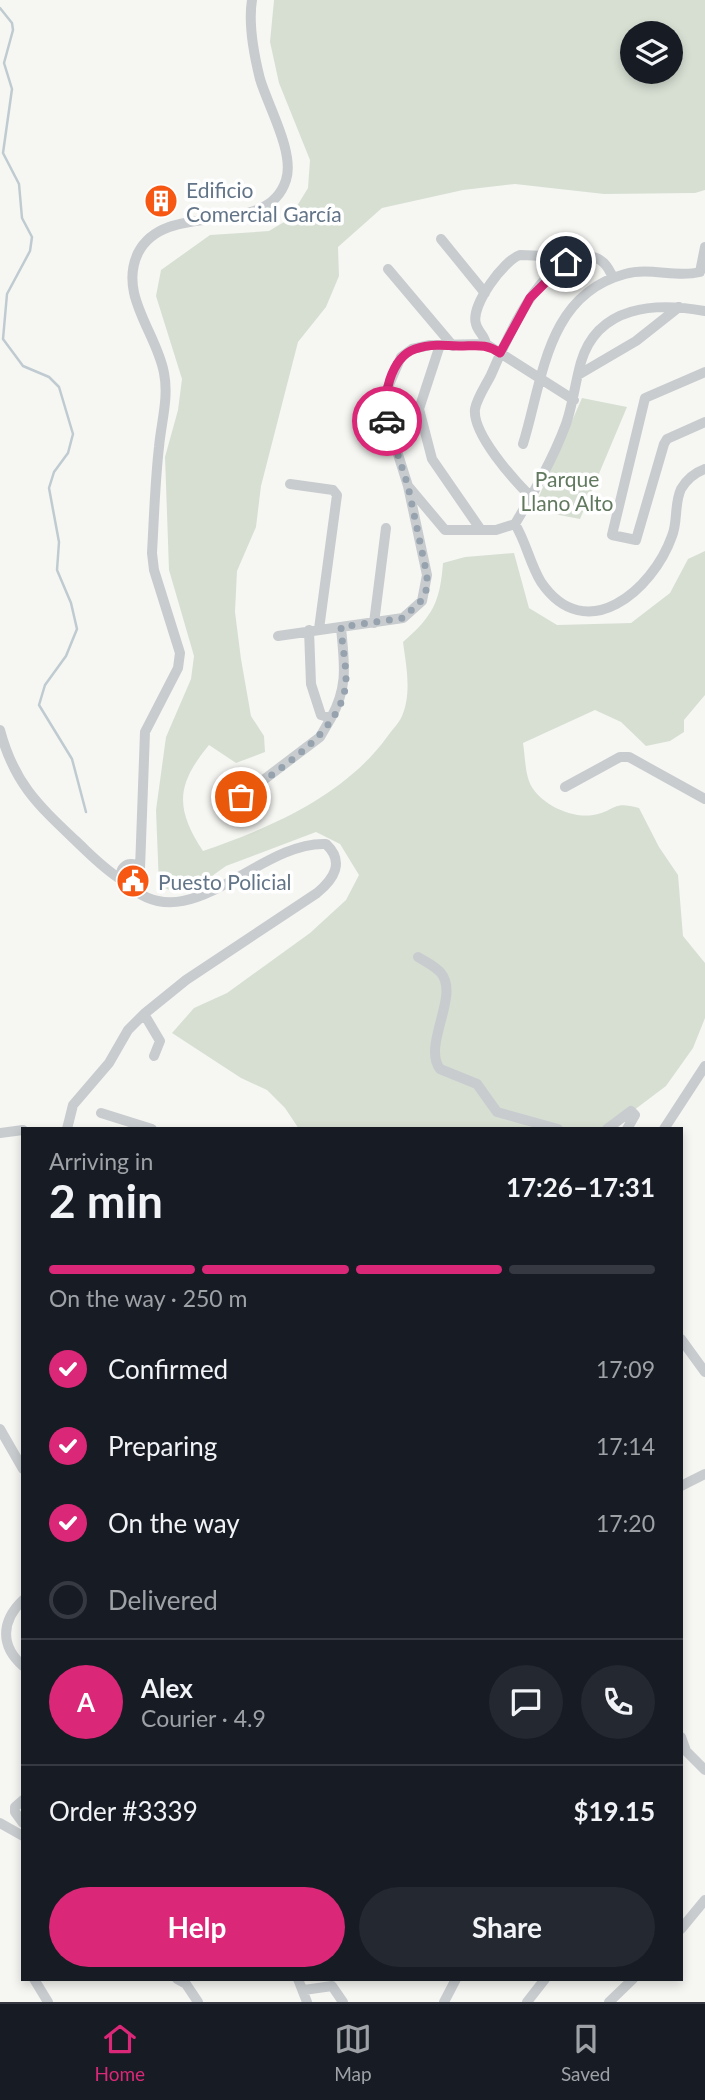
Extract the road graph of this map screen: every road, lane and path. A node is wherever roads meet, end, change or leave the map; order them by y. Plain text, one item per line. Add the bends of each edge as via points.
1 (252, 0) edge
2 (441, 239) dead end
3 (705, 247) edge
4 (572, 257) junction
5 (388, 269) dead end
6 (613, 278) junction
7 (485, 293) junction
8 (679, 307) junction
9 (705, 311) edge
10 (486, 344) junction
11 (440, 345) junction
12 (453, 346) junction
13 (500, 353) junction
14 (705, 372) edge
15 (578, 375) junction
16 (542, 381) junction
17 (574, 400) junction
18 (705, 422) edge
19 (523, 444) dead end
20 (705, 469) edge
21 (290, 484) dead end
22 (408, 486) junction
23 (531, 497) junction
24 (515, 524) junction
25 (386, 528) dead end
26 (481, 530) junction
27 (374, 623) junction
28 (341, 627) junction
29 (314, 630) junction
30 (278, 636) dead end
31 (331, 718) junction
32 (0, 730) edge
33 (565, 787) dead end
34 (241, 797) dead end
35 (705, 799) edge
36 (142, 849) junction
37 (91, 854) junction
38 (127, 864) junction
39 (141, 871) junction
40 (123, 881) junction
41 (163, 903) junction
42 (418, 957) dead end
43 (144, 1014) junction
44 (154, 1056) dead end
45 (705, 1066) edge
46 (101, 1113) dead end
47 (68, 1127) edge
48 (146, 1127) edge
49 (551, 1127) edge
50 (610, 1127) edge
51 (628, 1127) edge
52 (665, 1127) edge
53 (21, 1130) edge
54 (0, 1133) edge
55 (683, 1342) edge
56 (705, 1372) edge
57 (0, 1429) edge
58 (21, 1466) edge
59 (705, 1474) edge
60 (683, 1485) edge
61 (21, 1602) edge
62 (21, 1664) edge
63 (683, 1744) edge
64 (705, 1770) edge
65 (21, 1803) edge
66 (21, 1820) edge
67 (0, 1823) edge
68 (21, 1835) edge
69 (705, 1900) edge
70 (683, 1927) edge
71 (35, 1981) edge
72 (182, 1981) edge
73 (455, 1981) edge
74 (543, 1981) edge
75 (631, 1981) edge
76 (336, 1982) edge
77 (301, 1984) edge
78 (48, 2002) edge
79 (198, 2002) edge
80 (307, 2002) edge
81 (343, 2002) edge
82 (444, 2002) edge
83 (527, 2002) edge
84 (608, 2002) edge

1 - 36 street via 259,76 288,158 287,178 279,197 257,211 160,231 142,246 132,268 135,298 165,376 152,553 153,570 180,653 178,668 145,733
2 - 7 street
3 - 6 street via 700,272 644,271
4 - 6 street via 601,260
4 - 7 street via 515,256
4 - 13 street via 530,298
5 - 12 street
6 - 16 street via 593,289 558,327 547,351
7 - 10 street via 475,316
8 - 9 street
8 - 15 street via 636,341
8 - 15 street via 629,311 604,324 590,341
10 - 12 street
10 - 13 street
11 - 12 street
11 - 22 street via 412,349 401,357 385,394 384,410
11 - 26 street via 419,409 432,459
13 - 16 street
13 - 23 street via 475,409 478,424 482,437
14 - 18 street via 645,398 610,533 633,541 638,537 663,444
15 - 17 street
16 - 17 street
16 - 19 street
17 - 23 street via 554,454
20 - 24 street via 695,473 680,492 673,534 654,571 626,598 598,612 556,598 541,581
21 - 29 street via 334,490 337,495
22 - 26 street via 445,530
22 - 27 street via 427,588 422,600 403,618
23 - 24 street
24 - 26 street
25 - 27 street
27 - 28 street
28 - 29 street
28 - 31 street via 346,681
29 - 30 street
29 - 31 street via 315,700 321,715
31 - 34 street via 320,737
32 - 37 street via 23,786
33 - 35 street via 620,757 629,757
36 - 38 street
36 - 39 street
37 - 38 street via 111,864
37 - 40 street
38 - 39 street
38 - 40 street via 120,873
39 - 40 street via 136,883
39 - 41 street via 148,892
40 - 41 street via 143,899
41 - 43 street via 209,892 307,843 326,844 337,864 333,880 317,893 186,980
42 - 49 street via 444,980 434,1052 440,1069 477,1084 497,1112
43 - 44 street via 160,1041
43 - 47 street via 73,1105
45 - 52 street
46 - 48 street
50 - 51 street via 631,1111 635,1115
53 - 54 street
55 - 56 street
57 - 58 street
59 - 60 street
61 - 62 street via 2,1630 6,1649
63 - 64 street
65 - 66 street via 15,1812
67 - 68 street
69 - 70 street
71 - 78 street
72 - 79 street
73 - 82 street
74 - 83 street
75 - 84 street
76 - 77 street
76 - 81 street
77 - 80 street

